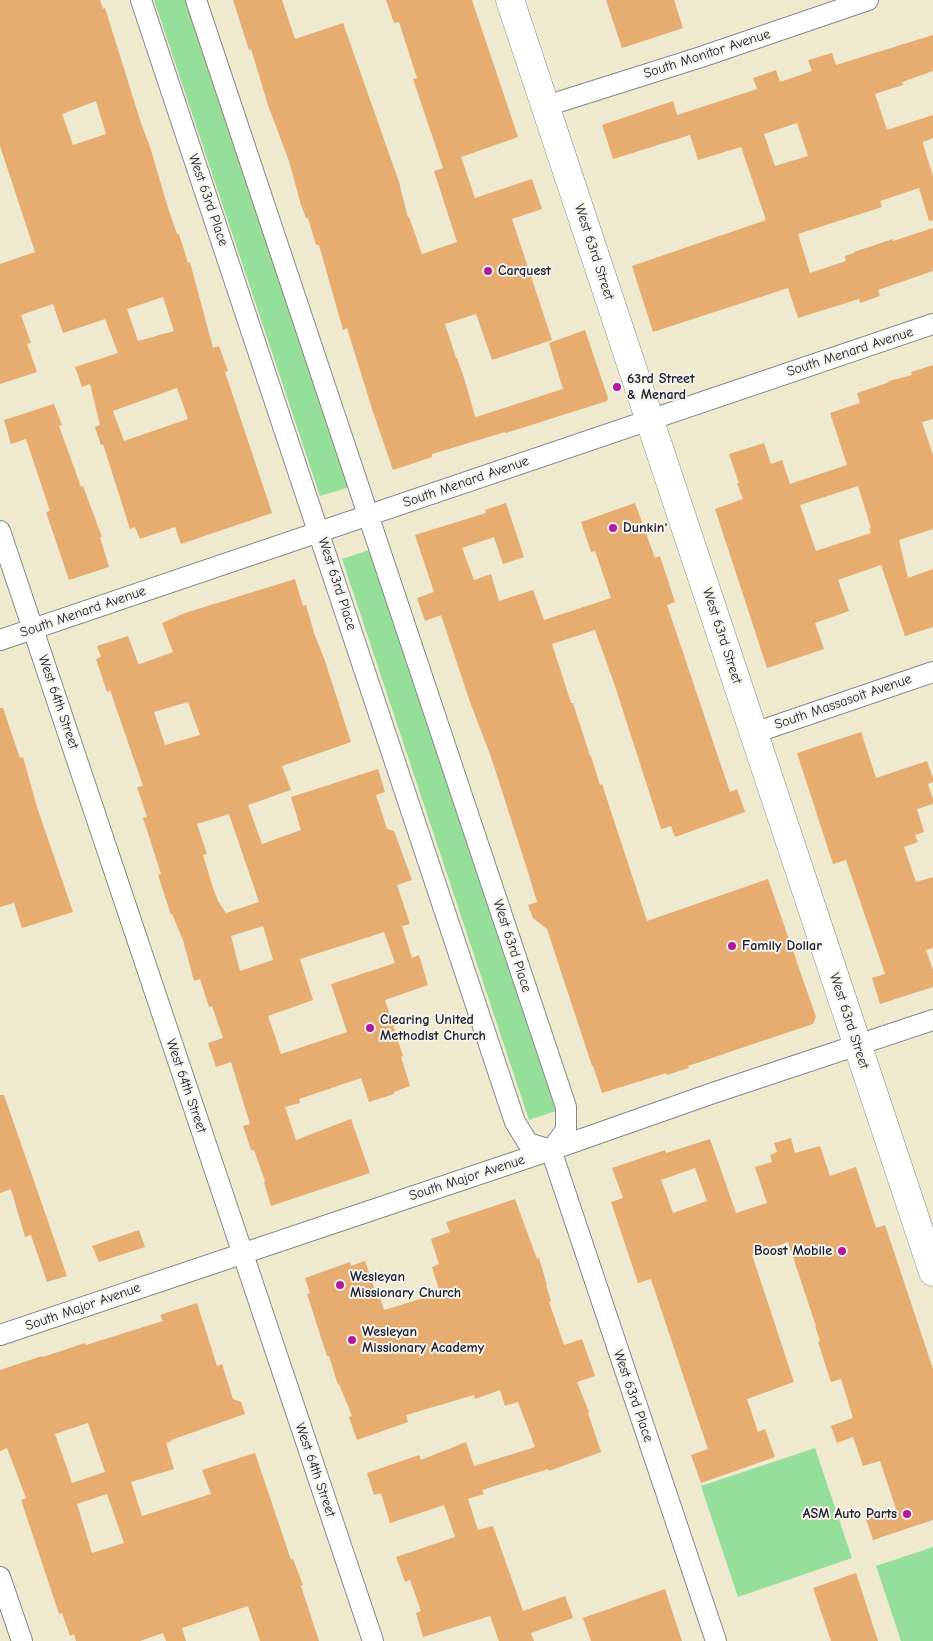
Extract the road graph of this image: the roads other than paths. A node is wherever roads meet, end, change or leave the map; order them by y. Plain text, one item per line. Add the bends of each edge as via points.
1 (141, 0) edge
2 (196, 0) edge
3 (510, 0) edge
4 (868, 0) edge
5 (546, 106) junction
6 (933, 324) edge
7 (650, 420) junction
8 (368, 515) junction
9 (0, 530) edge
10 (319, 532) junction
11 (33, 629) junction
12 (0, 640) edge
13 (933, 672) edge
14 (754, 733) junction
15 (933, 1020) edge
16 (857, 1045) junction
17 (551, 1150) junction
18 (242, 1253) junction
19 (933, 1272) edge
20 (0, 1335) edge
21 (0, 1577) edge
22 (22, 1641) edge
23 (373, 1641) edge
24 (716, 1641) edge

1 - 10 street, West 63rd Place
2 - 8 street, West 63rd Place
3 - 5 main road, West 63rd Street
4 - 5 street, South Monitor Avenue
5 - 7 main road, West 63rd Street
6 - 7 street, South Menard Avenue
7 - 8 street, South Menard Avenue
7 - 14 main road, West 63rd Street
8 - 10 street, South Menard Avenue
8 - 17 street, West 63rd Place via 566,1107 566,1130
9 - 11 street, West 64th Street
10 - 11 street, South Menard Avenue
10 - 17 street, West 63rd Place via 515,1122 528,1143
11 - 12 street, South Menard Avenue
11 - 18 street, West 64th Street
13 - 14 street, South Massasoit Avenue
14 - 16 main road, West 63rd Street
15 - 16 street, South Major Avenue
16 - 17 street, South Major Avenue
16 - 19 main road, West 63rd Street
17 - 18 street, South Major Avenue
17 - 24 street, West 63rd Place
18 - 20 street, South Major Avenue
18 - 23 street, West 64th Street
21 - 22 street

